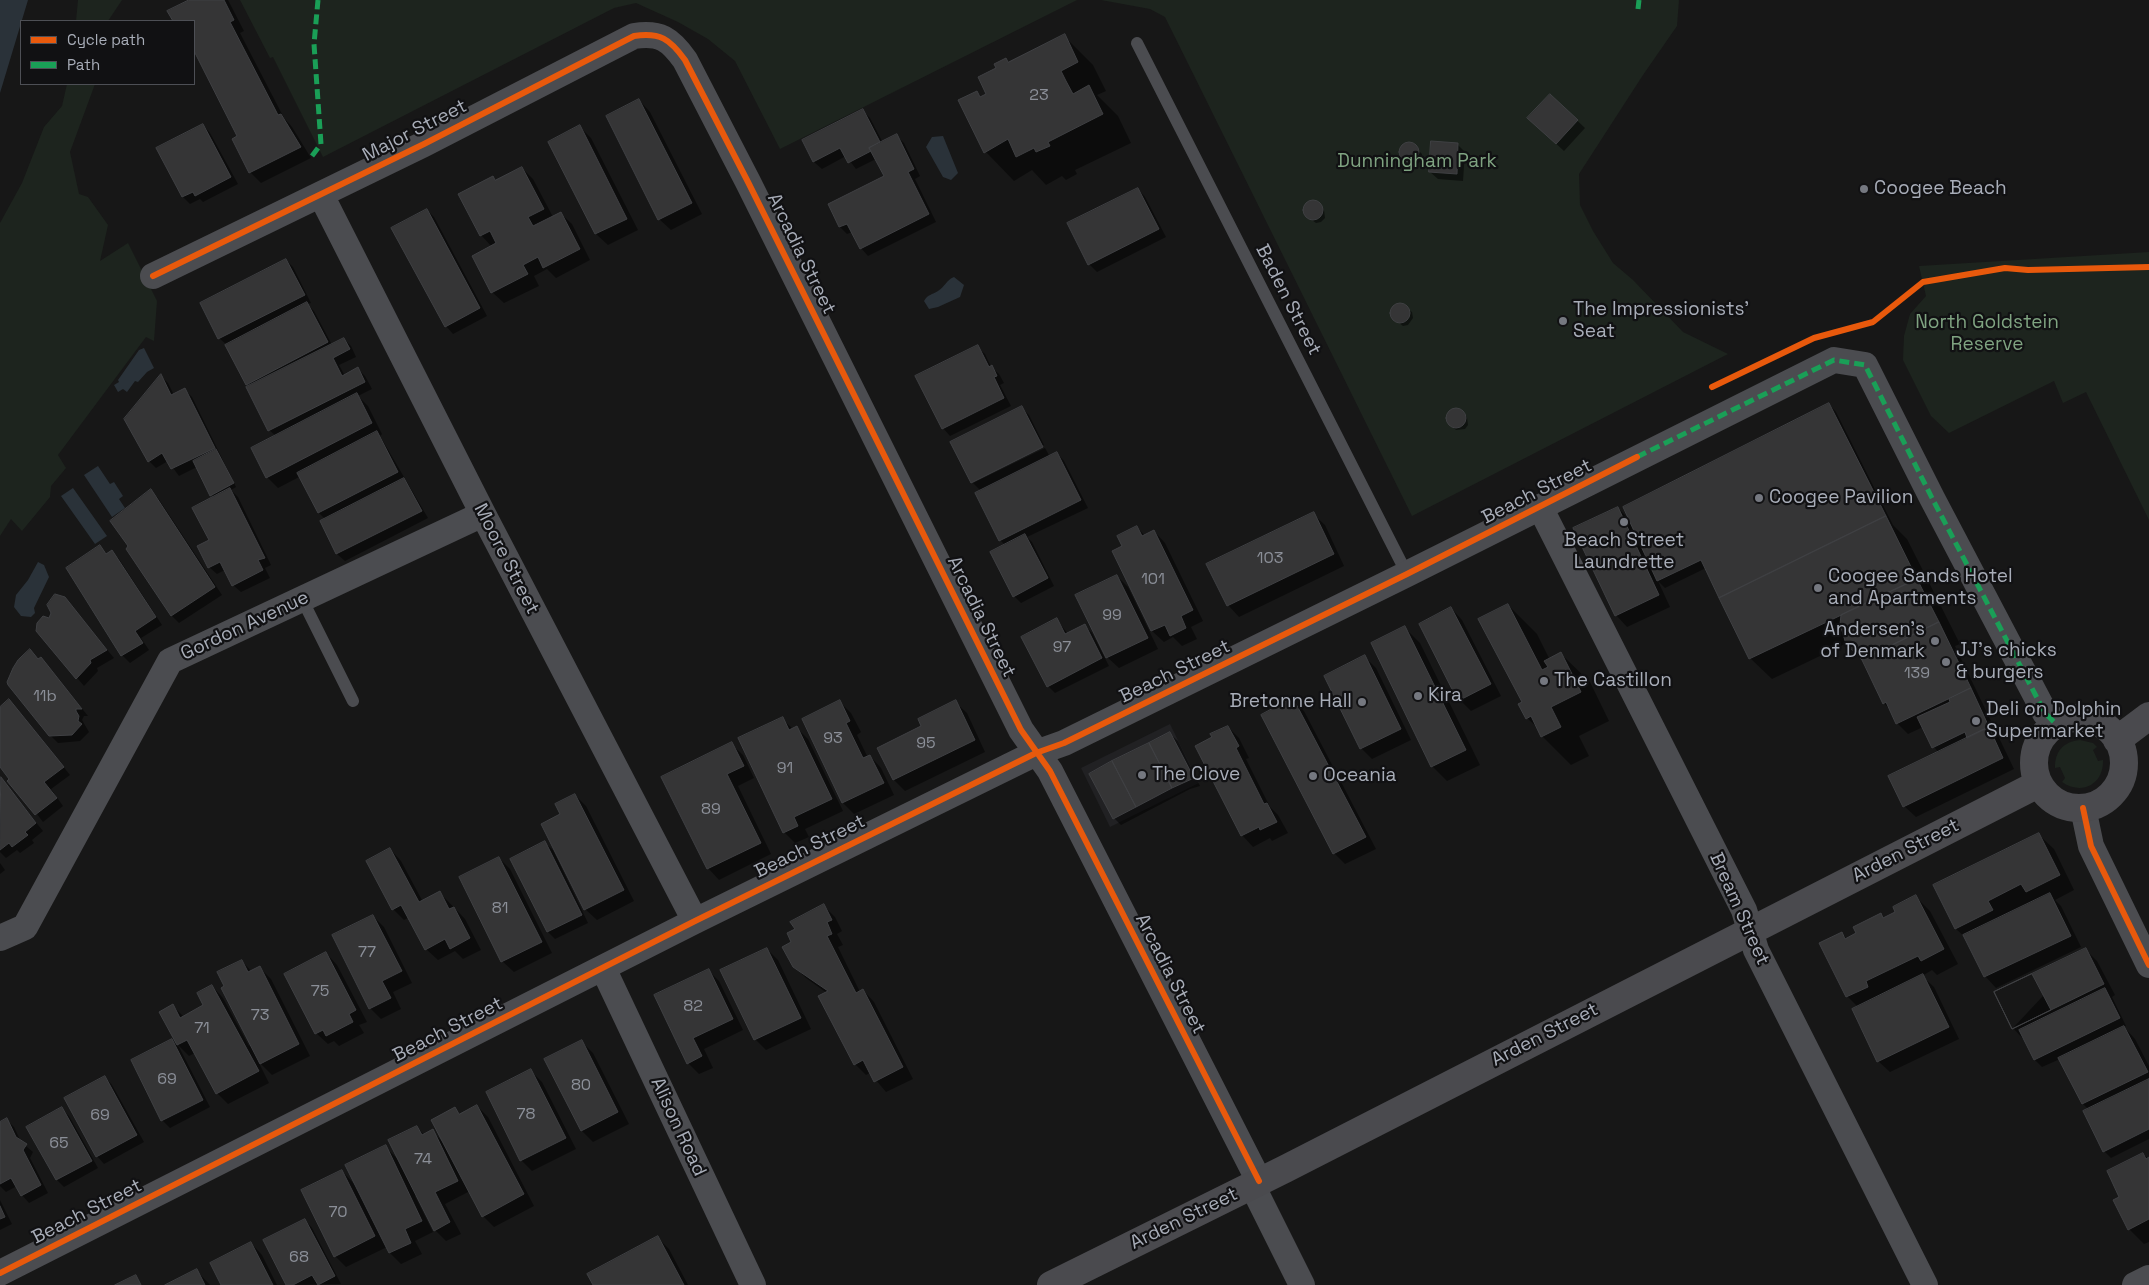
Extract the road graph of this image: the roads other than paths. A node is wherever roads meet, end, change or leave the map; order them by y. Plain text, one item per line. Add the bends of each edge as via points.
1 (1137, 43) dead end
2 (685, 60) joint
3 (321, 195) junction
4 (153, 276) dead end
5 (1540, 507) junction
6 (483, 514) junction
7 (1407, 574) junction
8 (302, 599) junction
9 (353, 700) dead end
10 (2149, 716) edge
11 (2056, 724) junction
12 (2117, 740) junction
13 (1036, 753) junction
14 (2038, 784) junction
15 (2083, 808) junction
16 (694, 920) junction
17 (1750, 931) junction
18 (0, 938) edge
19 (2149, 965) edge
20 (603, 968) junction
21 (1256, 1183) junction
22 (0, 1273) edge
23 (2149, 1278) edge
24 (753, 1285) edge
25 (1051, 1285) edge
26 (1302, 1285) edge
27 (1925, 1285) edge
28 (2135, 1285) edge

1 - 7 lane, Baden Street
2 - 3 street, Major Street via 664,38 652,34 634,36
2 - 13 street, Arcadia Street via 1021,730
3 - 4 street, Major Street
3 - 6 street, Moore Street
5 - 7 street, Beach Street
5 - 11 street, Beach Street via 1834,360 1865,365 2045,713
5 - 17 street, Bream Street via 1744,910
6 - 8 street, Gordon Avenue
6 - 16 street, Moore Street
7 - 13 street, Beach Street via 1064,743
8 - 9 lane
8 - 18 street, Gordon Avenue via 170,661 25,927
10 - 12 main road
11 - 12 main road via 2072,718 2094,721 2108,729
11 - 14 main road via 2045,733 2034,757
12 - 15 main road via 2123,754 2124,769 2119,784 2097,805
13 - 16 street, Beach Street
13 - 21 street, Arcadia Street via 1050,771
14 - 15 main road via 2057,803
14 - 17 main road, Arden Street
15 - 19 street via 2091,846
16 - 20 street, Beach Street
17 - 21 main road, Arden Street
17 - 27 street, Bream Street via 1756,950
20 - 22 street, Beach Street
20 - 24 street, Alison Road
21 - 25 main road, Arden Street
21 - 26 street, Arcadia Street
23 - 28 street

